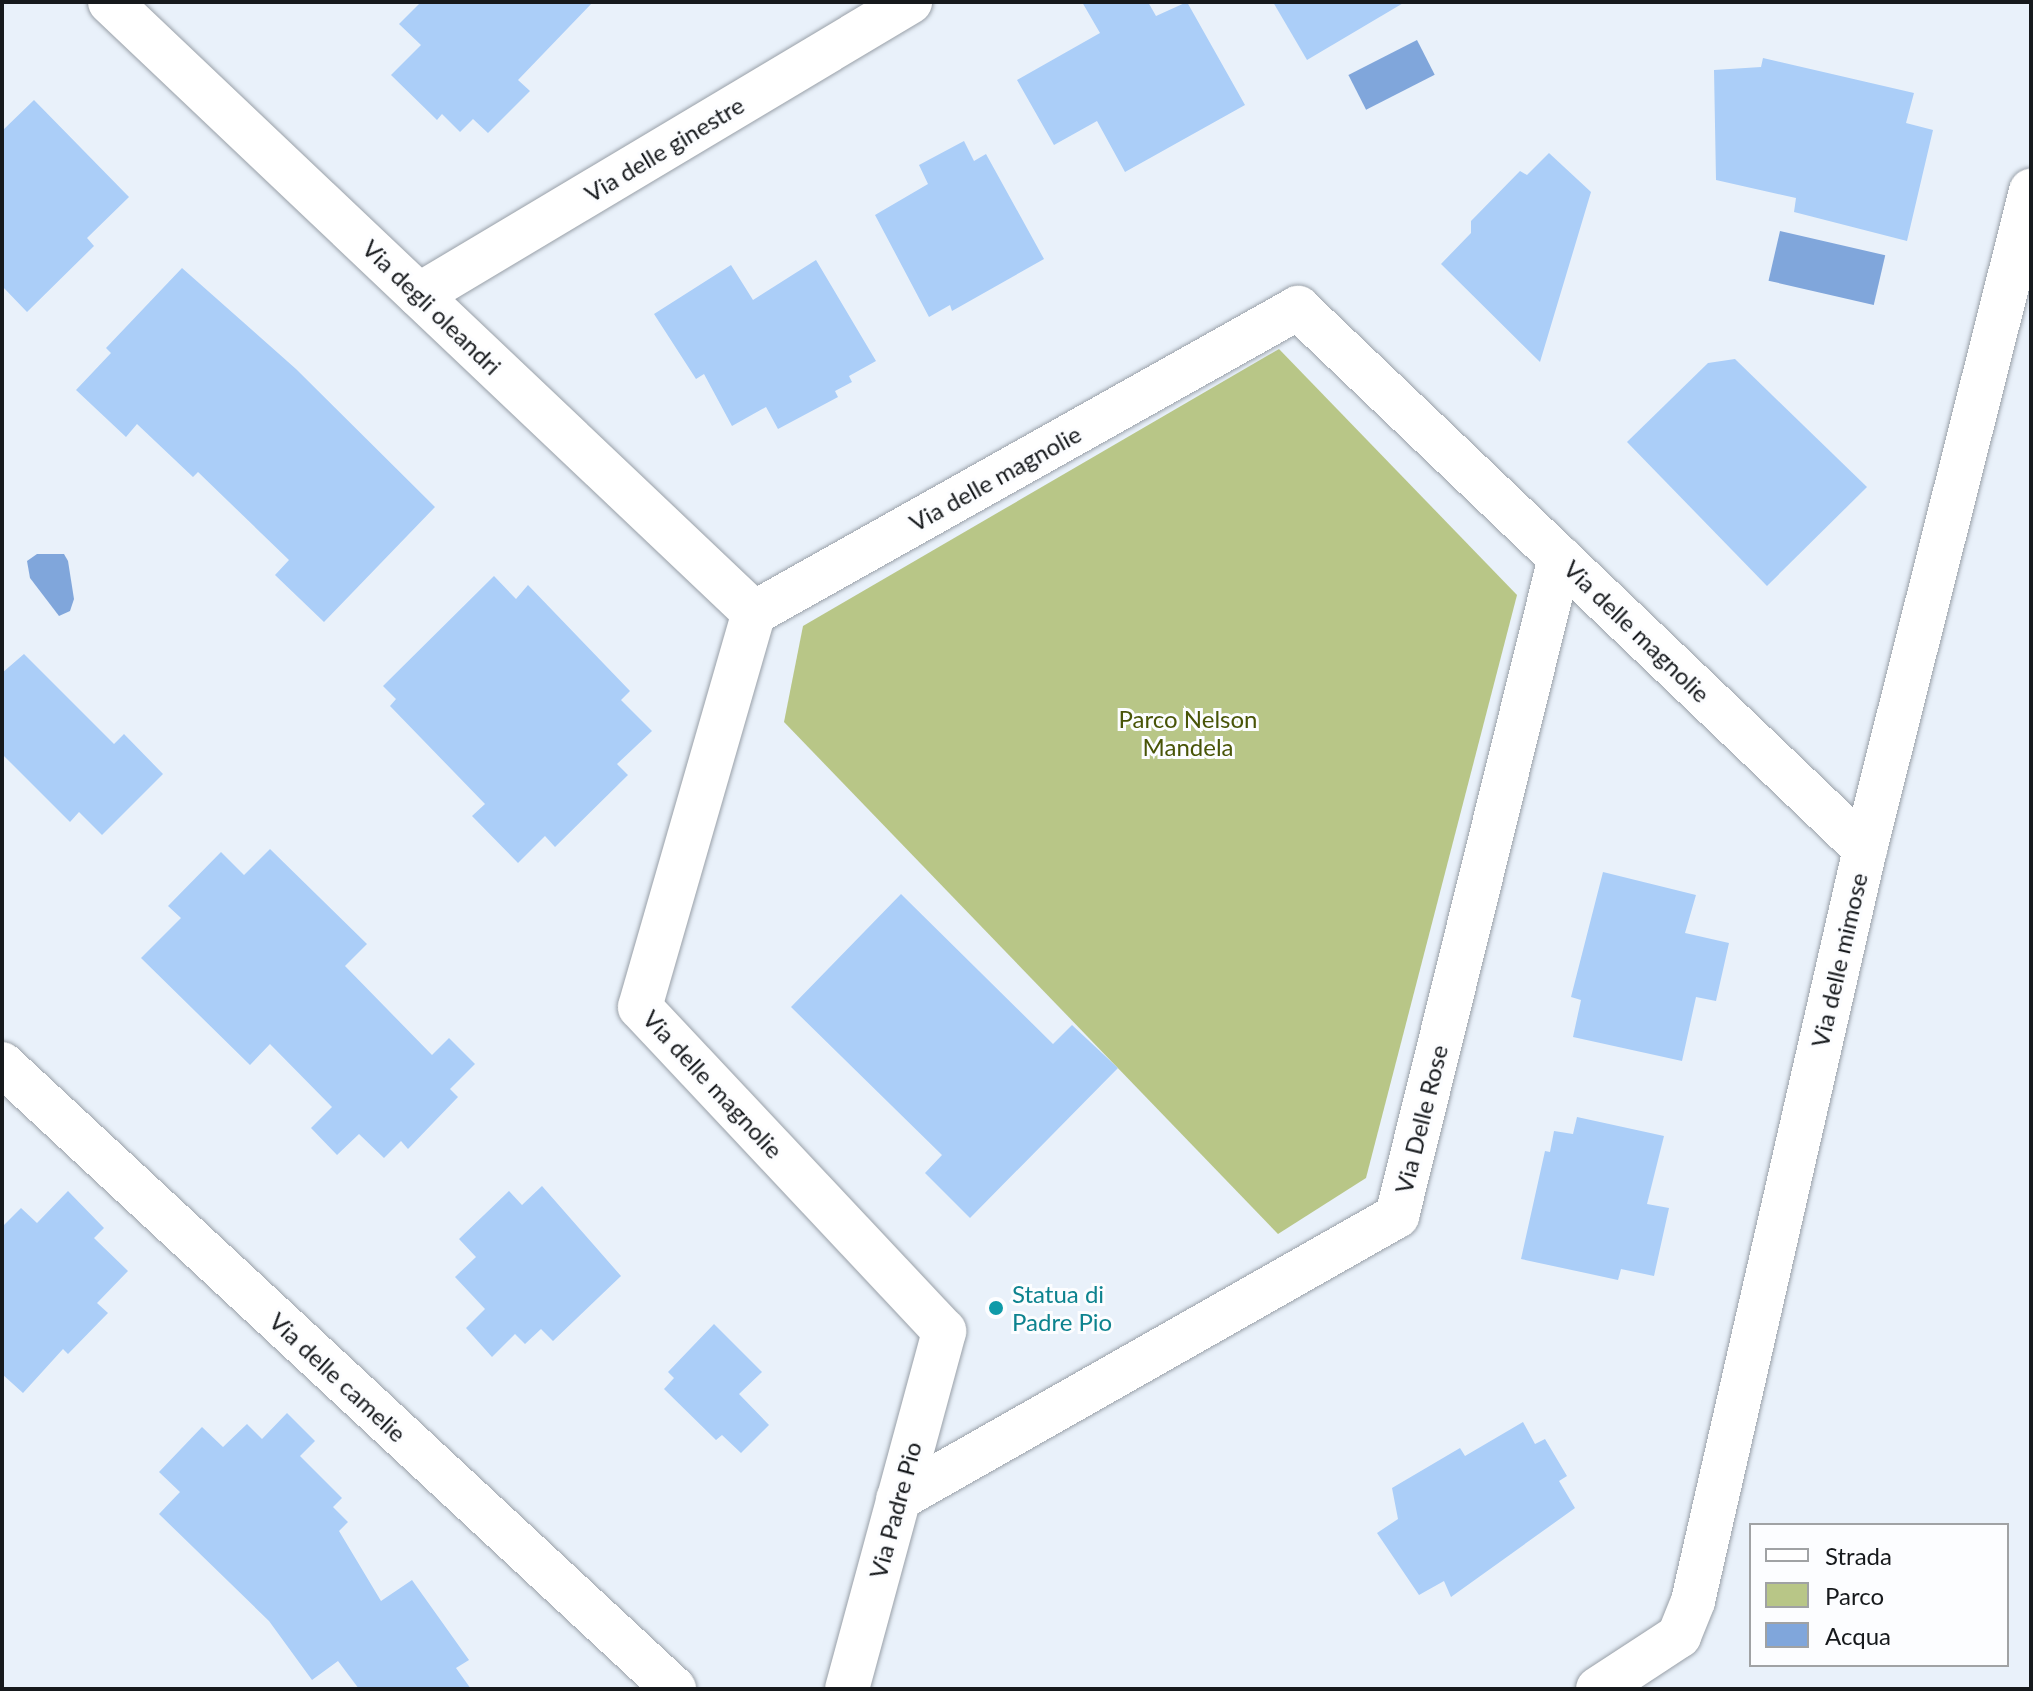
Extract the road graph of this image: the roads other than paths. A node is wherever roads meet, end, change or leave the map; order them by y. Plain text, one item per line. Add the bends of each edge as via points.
1 (110, 2) edge
2 (910, 2) edge
3 (2031, 191) edge
4 (419, 295) junction
5 (1560, 558) junction
6 (754, 613) junction
7 (1865, 849) junction
8 (2, 1064) edge
9 (944, 1331) joint
10 (898, 1499) junction
11 (1679, 1636) junction
12 (674, 1689) edge
13 (847, 1689) edge
14 (1598, 1689) edge
15 (1667, 1689) edge

1 - 4 street, Via degli oleandri
2 - 4 street, Via delle ginestre
3 - 7 street, Via delle mimose
4 - 6 street, Via degli oleandri
5 - 6 street, Via delle magnolie via 1298,308
5 - 7 street, Via delle magnolie
5 - 10 street, Via Delle Rose via 1397,1216
6 - 9 street, Via delle magnolie via 640,1007
7 - 11 street, Via delle mimose via 1693,1601
8 - 12 street, Via delle camelie
9 - 10 street, Via Padre Pio
10 - 13 street, Via Padre Pio
11 - 14 street
11 - 15 street, Via delle mimose

